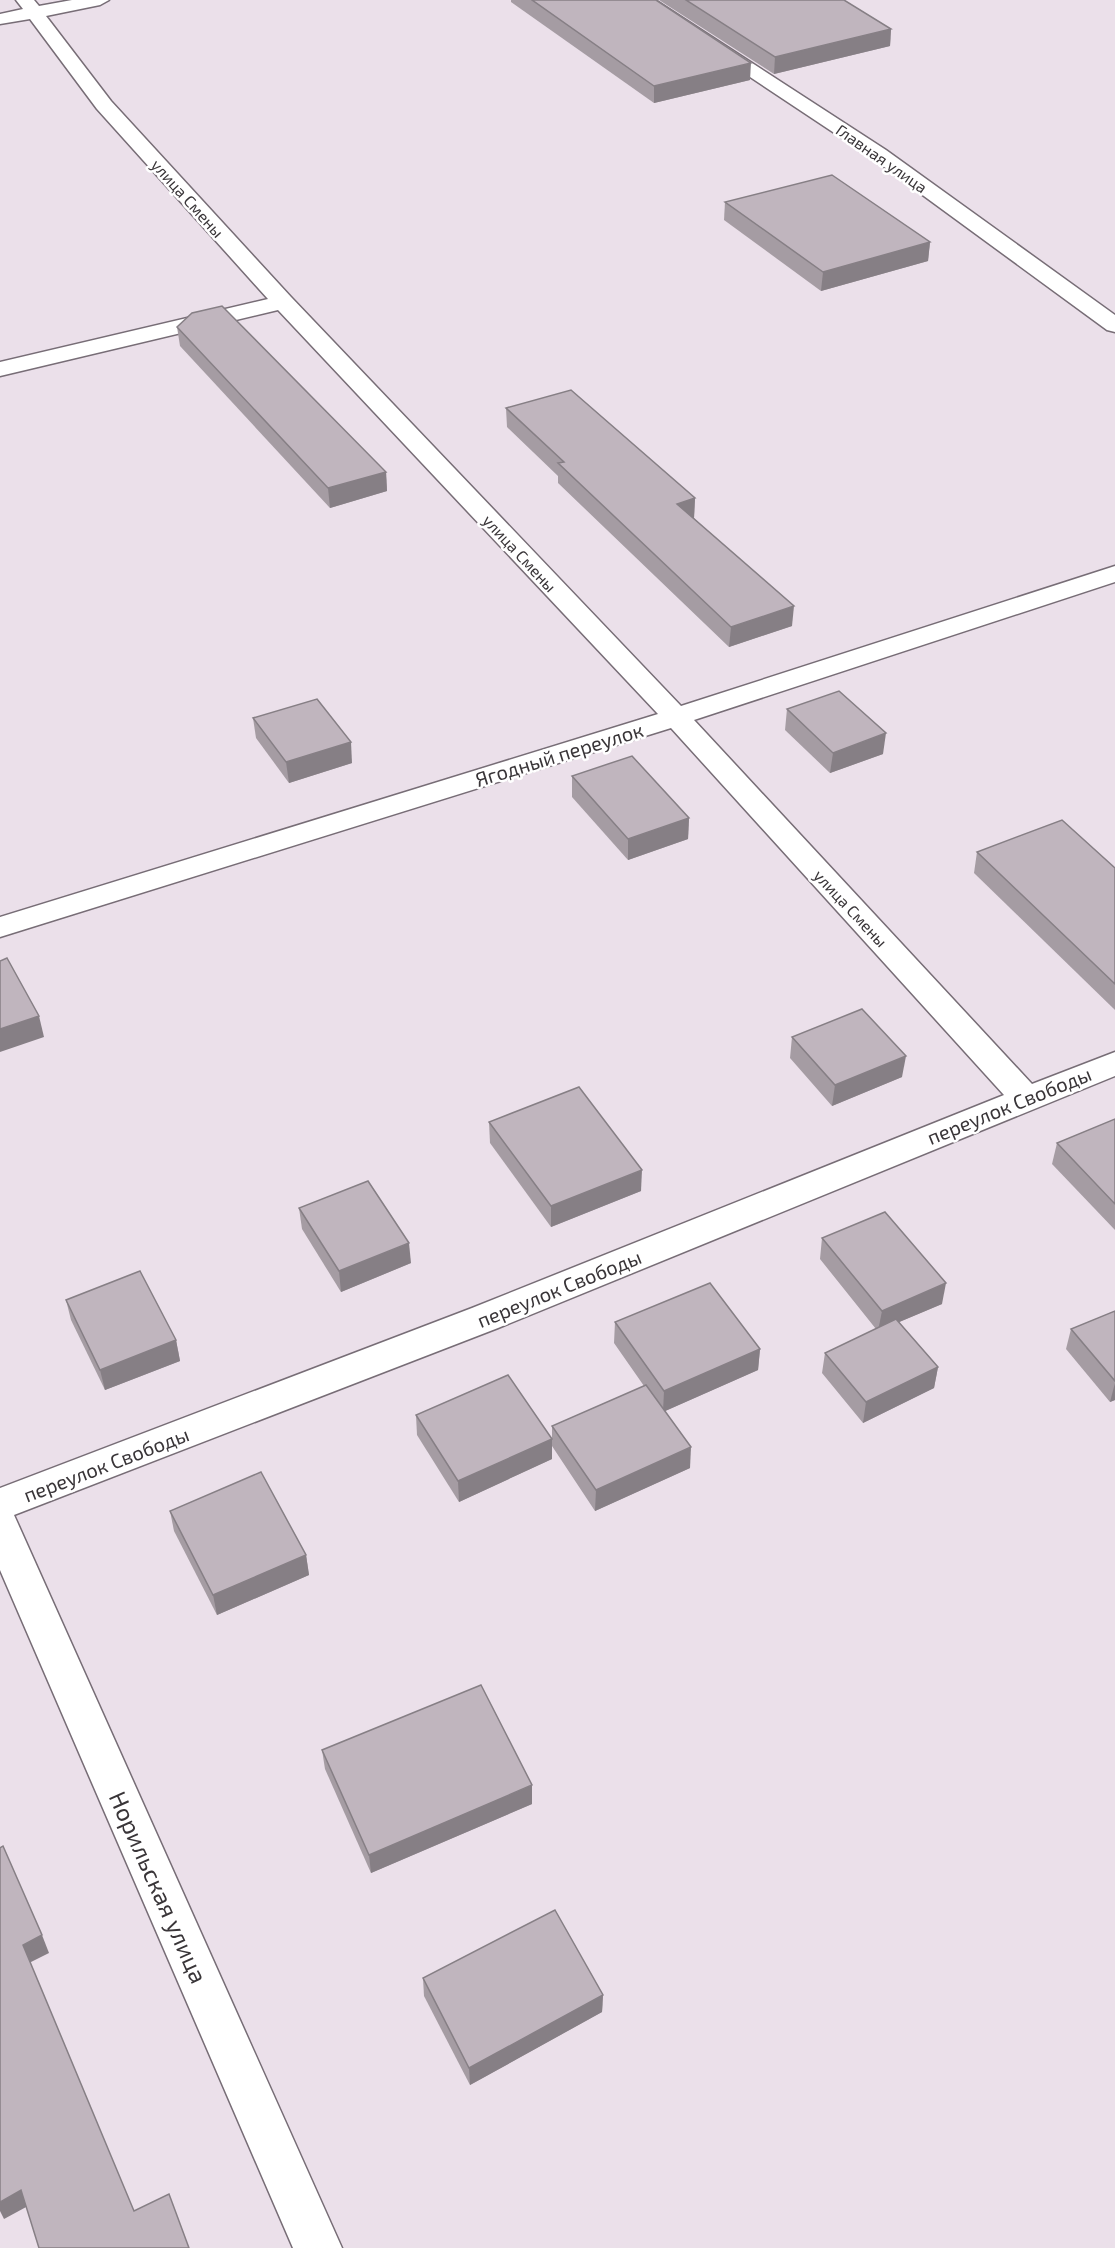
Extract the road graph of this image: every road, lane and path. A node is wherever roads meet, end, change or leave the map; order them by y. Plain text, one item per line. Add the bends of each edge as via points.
1 (100, 0) edge
2 (643, 0) edge
3 (31, 6) edge
4 (0, 19) edge
5 (283, 302) junction
6 (1115, 325) edge
7 (0, 369) edge
8 (1115, 574) edge
9 (675, 717) junction
10 (0, 927) edge
11 (1115, 1063) edge
12 (1025, 1097) junction
13 (0, 1504) edge
14 (0, 1526) edge
15 (318, 2248) edge

1 - 3 street
2 - 6 street, Главная улица via 879,154
3 - 4 street
3 - 5 street, улица Смены via 104,105
5 - 7 street
5 - 9 street, улица Смены
8 - 9 street, Ягодный переулок
9 - 10 street, Ягодный переулок
9 - 12 street, улица Смены
11 - 12 street, переулок Свободы
12 - 13 street, переулок Свободы via 485,1318
14 - 15 street, Норильская улица

